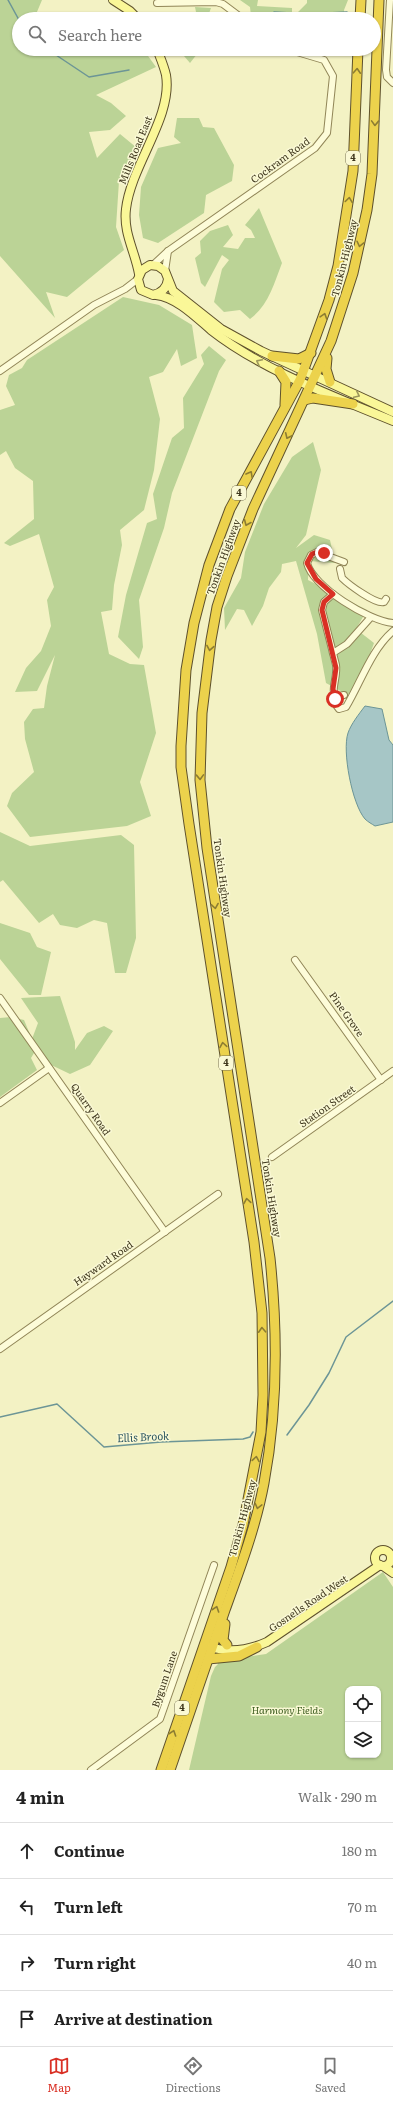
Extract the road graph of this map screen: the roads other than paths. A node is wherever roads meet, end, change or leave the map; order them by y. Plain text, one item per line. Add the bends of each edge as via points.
1 (113, 0) edge
2 (361, 0) edge
3 (379, 0) edge
4 (390, 0) edge
5 (224, 2) edge
6 (157, 3) dead end
7 (131, 12) edge
8 (235, 12) edge
9 (360, 12) edge
10 (379, 12) edge
11 (159, 56) edge
12 (311, 56) edge
13 (358, 56) edge
14 (377, 56) edge
15 (393, 83) edge
16 (168, 251) junction
17 (136, 260) junction
18 (152, 265) junction
19 (165, 271) junction
20 (138, 277) junction
21 (168, 279) junction
22 (126, 290) junction
23 (141, 290) junction
24 (153, 295) junction
25 (331, 341) junction
26 (311, 353) junction
27 (272, 356) junction
28 (304, 370) junction
29 (0, 371) edge
30 (279, 371) junction
31 (316, 375) junction
32 (300, 380) junction
33 (330, 382) junction
34 (312, 385) junction
35 (304, 400) junction
36 (353, 404) junction
37 (284, 411) junction
38 (393, 412) edge
39 (393, 421) edge
40 (344, 562) dead end
41 (340, 569) dead end
42 (333, 594) junction
43 (386, 599) dead end
44 (371, 617) junction
45 (393, 623) edge
46 (393, 631) edge
47 (333, 653) junction
48 (344, 695) dead end
49 (336, 701) junction
50 (296, 960) dead end
51 (0, 998) edge
52 (49, 1068) junction
53 (393, 1071) edge
54 (381, 1080) junction
55 (0, 1103) edge
56 (272, 1157) dead end
57 (218, 1194) dead end
58 (165, 1232) junction
59 (0, 1349) edge
60 (391, 1557) edge
61 (243, 1559) junction
62 (379, 1563) junction
63 (214, 1565) dead end
64 (393, 1573) edge
65 (209, 1644) junction
66 (227, 1645) junction
67 (257, 1647) junction
68 (208, 1659) junction
69 (91, 1770) edge
70 (160, 1770) edge
71 (170, 1770) edge

1 - 7 main road
2 - 9 highway
3 -> 10 highway, Tonkin Highway / 4
4 - 15 street via 386,70 387,77
5 - 6 street
5 - 8 street
11 - 17 main road, Mills Road East via 166,76 165,102 128,192 125,210 125,227
12 - 16 street, Cockram Road via 324,60 333,76 327,133 315,148
26 -> 13 highway, Tonkin Highway / 4 via 333,287 344,234 353,171
14 -> 25 highway, Tonkin Highway / 4 via 372,174 355,267
16 - 18 street, Cockram Road
16 - 19 street
17 - 18 main road
17 - 20 main road, Mills Road East
18 - 19 main road
18 - 20 main road via 142,270
19 - 21 main road
20 - 22 street
20 - 23 main road
21 - 24 main road via 162,292
21 - 27 main road via 173,291 221,329
22 - 23 street
22 - 29 street via 94,305
23 - 24 main road
30 -> 24 main road via 239,351 184,308 164,296
25 - 31 highway, Tonkin Highway / 4
25 - 33 highway via 326,369
26 - 27 highway via 300,359
26 - 28 highway, Tonkin Highway / 4
27 - 28 main road
28 - 31 main road
28 - 32 highway, Tonkin Highway / 4
30 - 32 main road
30 - 37 highway via 286,382
31 - 33 main road
31 - 34 highway, Tonkin Highway / 4
32 - 34 main road
32 - 37 highway, Tonkin Highway / 4
33 -> 38 main road
34 - 35 highway, Tonkin Highway / 4
34 - 36 main road
35 - 36 highway via 313,398
35 -> 61 highway, Tonkin Highway / 4 via 239,542 217,607 205,675 200,746 207,848 269,1250 274,1298 277,1367 271,1436 264,1485
36 - 39 main road
65 -> 37 highway, Tonkin Highway / 4 via 243,1525 255,1468 261,1432 264,1353 254,1242 181,767 184,698 194,623 215,547 230,509
40 - 42 street via 317,552 308,559 307,565 312,574
41 - 43 street via 342,578 358,590 378,603
42 - 44 street
42 - 47 street via 324,602 322,610
44 - 45 street
44 - 47 street via 347,644
46 - 49 street via 383,640 346,707 338,708
47 - 49 street via 336,672 333,691
48 - 49 street via 338,696
50 - 54 street, Pine Grove
51 - 52 street, Quarry Road
52 - 55 street
52 - 58 street, Quarry Road
53 - 54 street, Station Street
54 - 56 street, Station Street
57 - 58 street, Hayward Road
58 - 59 street, Hayward Road
60 - 62 main road, Gosnells Road West via 388,1564
60 - 62 main road, Gosnells Road West via 379,1552
61 - 65 highway, Tonkin Highway / 4
61 - 66 highway via 239,1582 223,1630 223,1640
62 - 64 main road
62 - 67 main road, Gosnells Road West via 275,1638
63 - 69 street, Bygum Lane via 160,1719
65 - 66 main road
65 - 67 main road, Gosnells Road West via 235,1651
65 - 68 highway, Tonkin Highway / 4
70 -> 65 highway, Tonkin Highway / 4
66 - 67 main road
67 - 68 highway via 239,1656
68 - 71 highway, Tonkin Highway / 4

